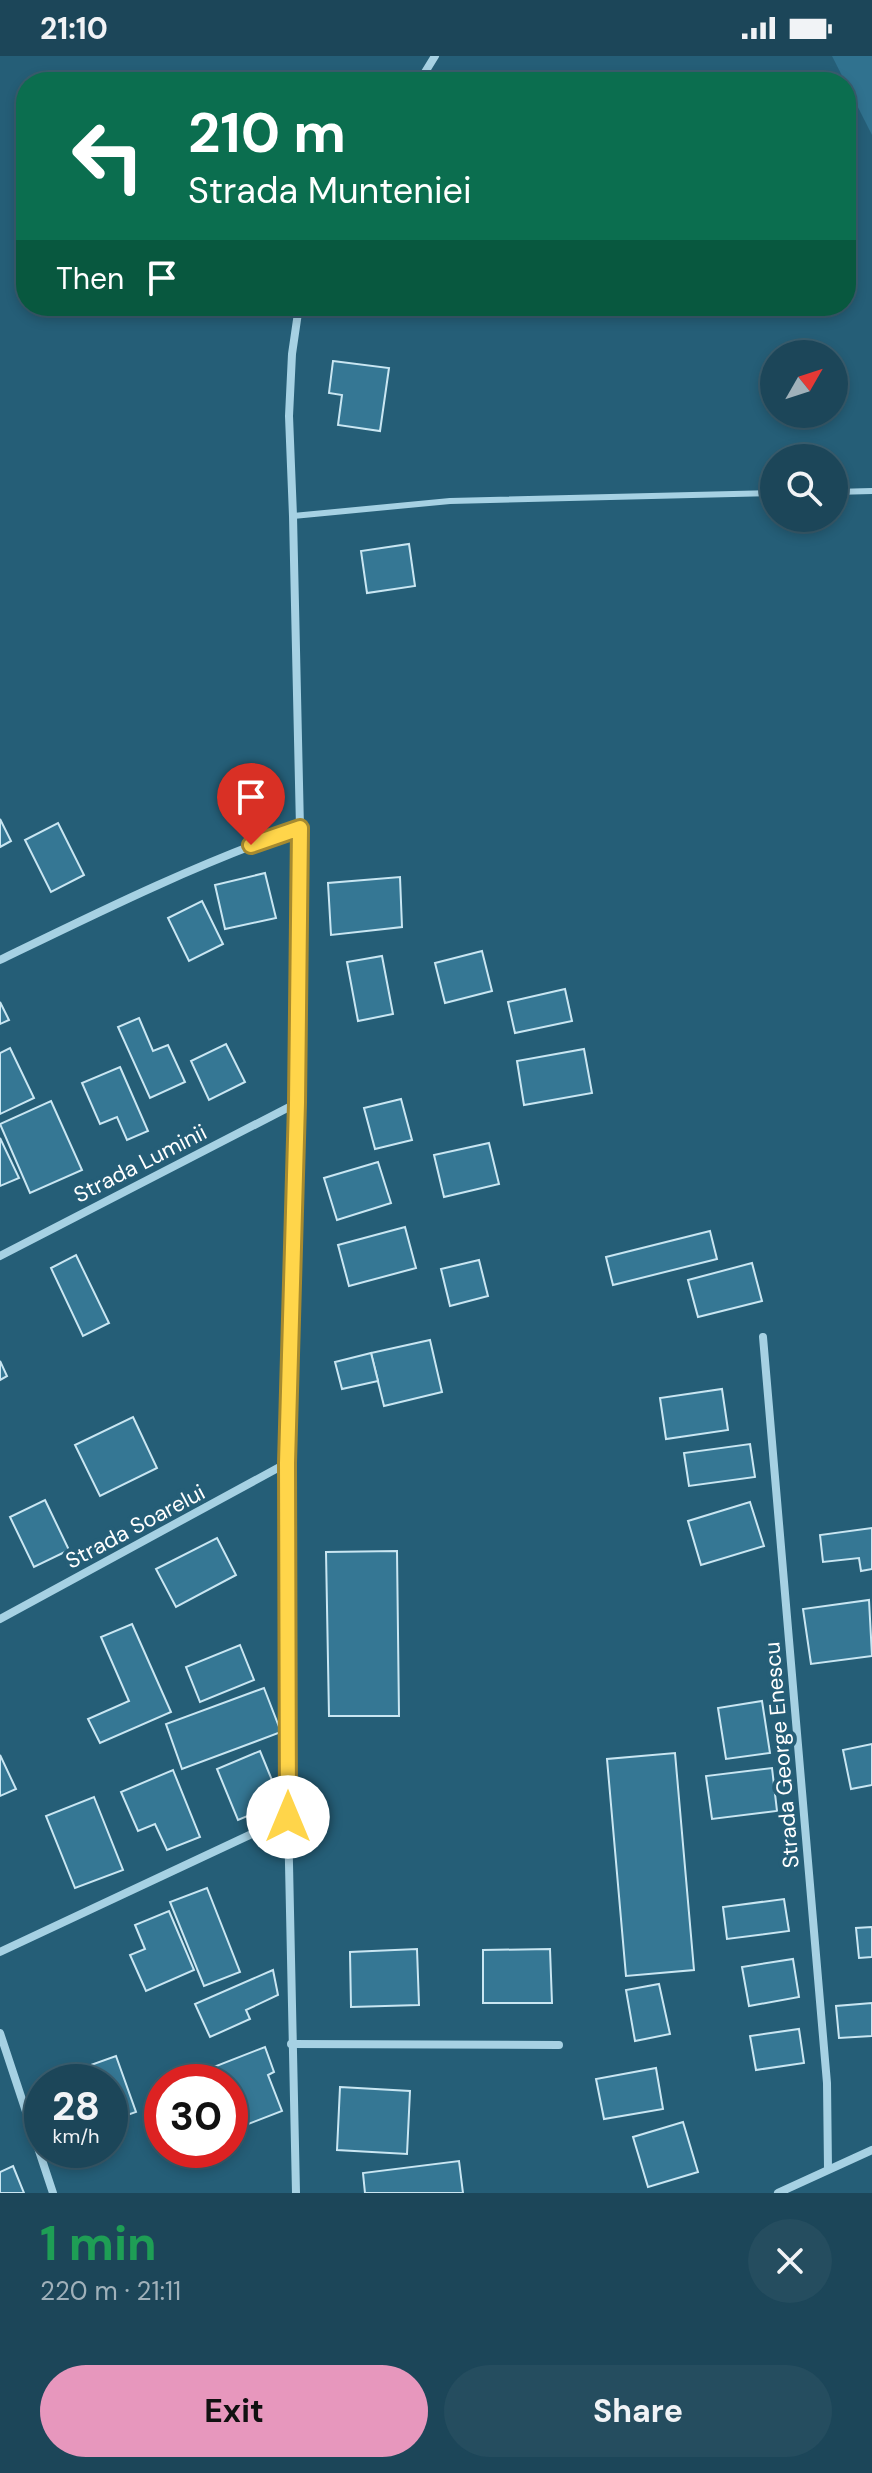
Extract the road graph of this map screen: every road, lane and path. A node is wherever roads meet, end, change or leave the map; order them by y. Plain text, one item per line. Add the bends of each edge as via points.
1 (298, 316) edge
2 (872, 491) edge
3 (848, 492) edge
4 (760, 493) edge
5 (293, 516) junction
6 (300, 828) junction
7 (0, 960) edge
8 (297, 1103) junction
9 (0, 1256) edge
10 (763, 1337) dead end
11 (287, 1463) junction
12 (0, 1619) edge
13 (288, 1817) junction
14 (0, 1952) edge
15 (0, 2033) edge
16 (291, 2044) junction
17 (559, 2045) dead end
18 (872, 2150) edge
19 (828, 2169) junction
20 (53, 2193) edge
21 (296, 2193) edge
22 (778, 2193) edge

1 - 5 street via 289,416
2 - 3 lane
4 - 5 lane via 450,501
5 - 6 street
6 - 7 street via 154,886
6 - 8 street
8 - 9 street, Strada Luminii
8 - 11 street
10 - 19 street, Strada George Enescu via 827,2083
11 - 12 street, Strada Soarelui
11 - 13 street
13 - 14 street
13 - 16 street
15 - 20 street
16 - 17 street
16 - 21 street
18 - 19 street
19 - 22 street

